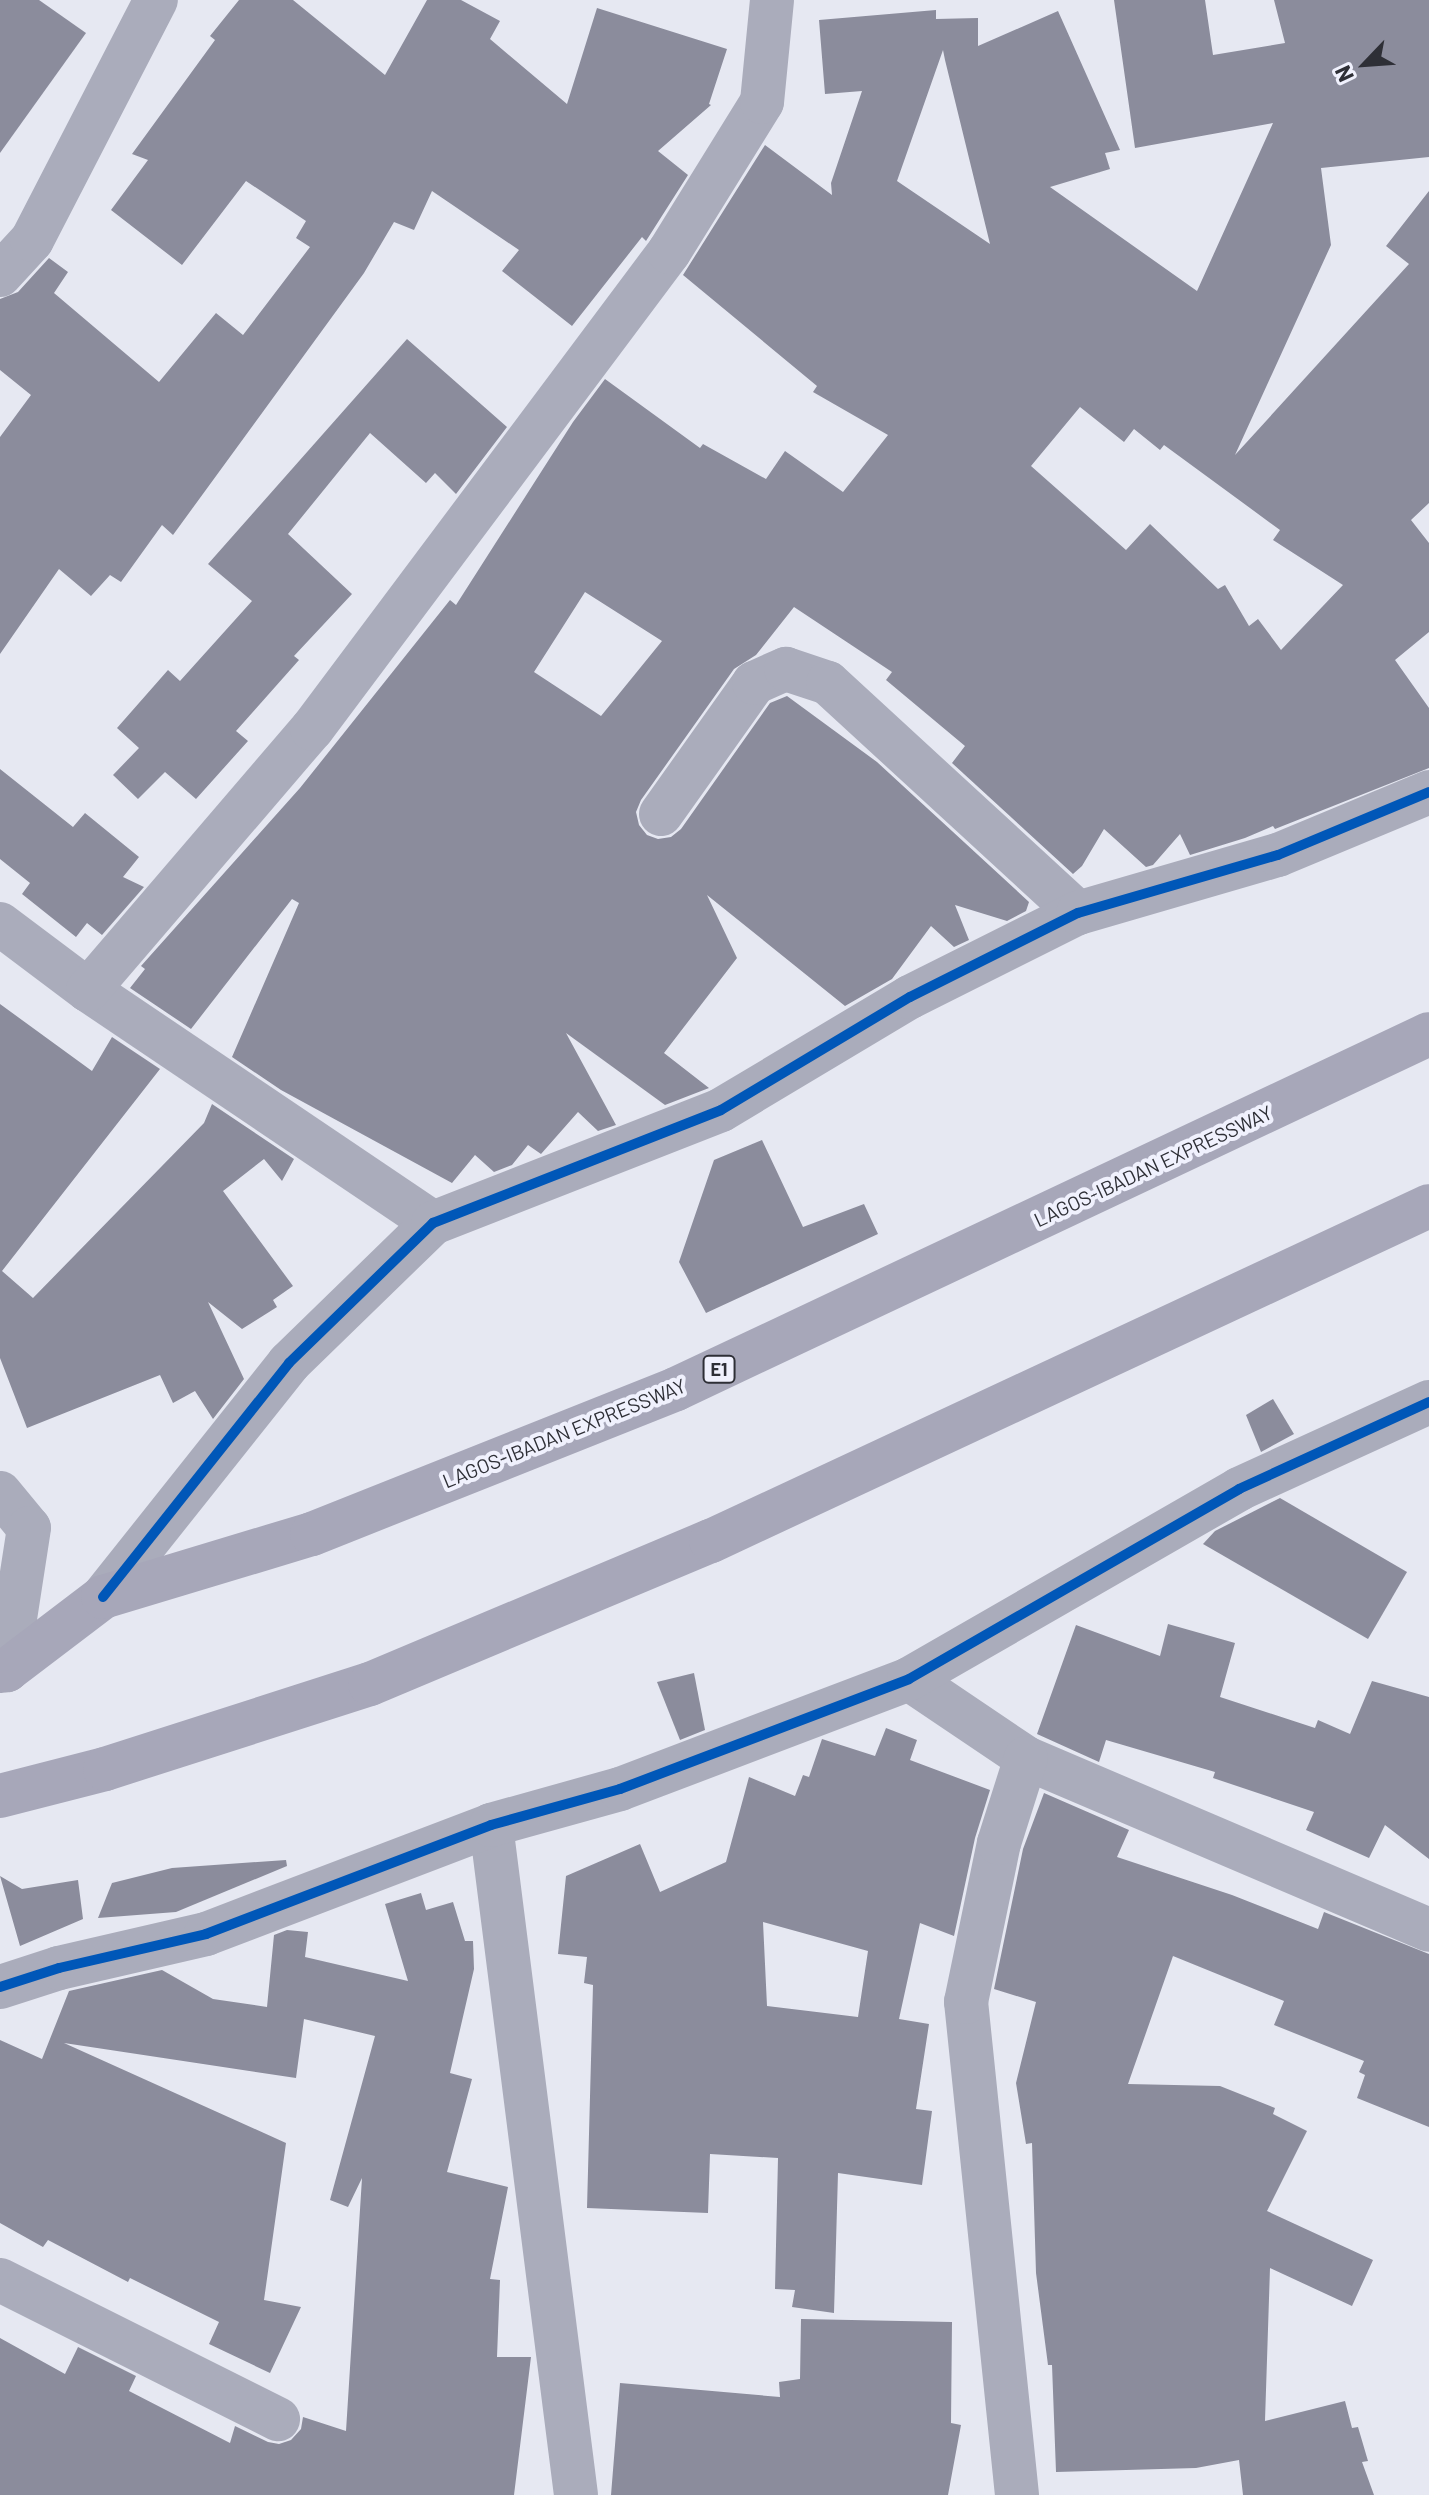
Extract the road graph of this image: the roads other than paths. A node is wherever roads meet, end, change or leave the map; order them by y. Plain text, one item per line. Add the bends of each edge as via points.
1 (156, 0) edge
2 (764, 2) edge
3 (0, 275) edge
4 (1429, 792) edge
5 (661, 814) dead end
6 (1078, 913) junction
7 (0, 924) edge
8 (88, 990) junction
9 (1429, 1034) edge
10 (1429, 1206) edge
11 (433, 1223) junction
12 (1429, 1402) edge
13 (0, 1493) edge
14 (103, 1597) junction
15 (3, 1671) edge
16 (909, 1679) junction
17 (1026, 1758) junction
18 (0, 1796) edge
19 (491, 1825) junction
20 (1429, 1930) edge
21 (0, 1987) edge
22 (0, 2280) edge
23 (278, 2419) dead end
24 (576, 2495) edge
25 (1017, 2495) edge

1 - 3 street via 32,240
2 - 8 street via 762,102 669,252 312,729
4 - 6 street via 1278,855
5 - 6 street via 754,683 786,669 828,683
6 - 11 street via 910,997 721,1110
7 - 8 street
8 - 11 street
9 - 14 highway, LAGOS-IBADAN EXPRESSWAY / E1 via 676,1389 312,1534
10 - 18 highway via 711,1541 370,1684 105,1769
11 - 14 street via 289,1363
12 - 16 street via 1239,1489
13 - 15 street via 29,1528
14 - 15 highway, LAGOS-IBADAN EXPRESSWAY / E1
16 - 17 street
16 - 19 street via 620,1789
17 - 20 street
17 - 25 street via 999,1843 966,2002
19 - 21 street via 206,1934
19 - 24 street
22 - 23 street

